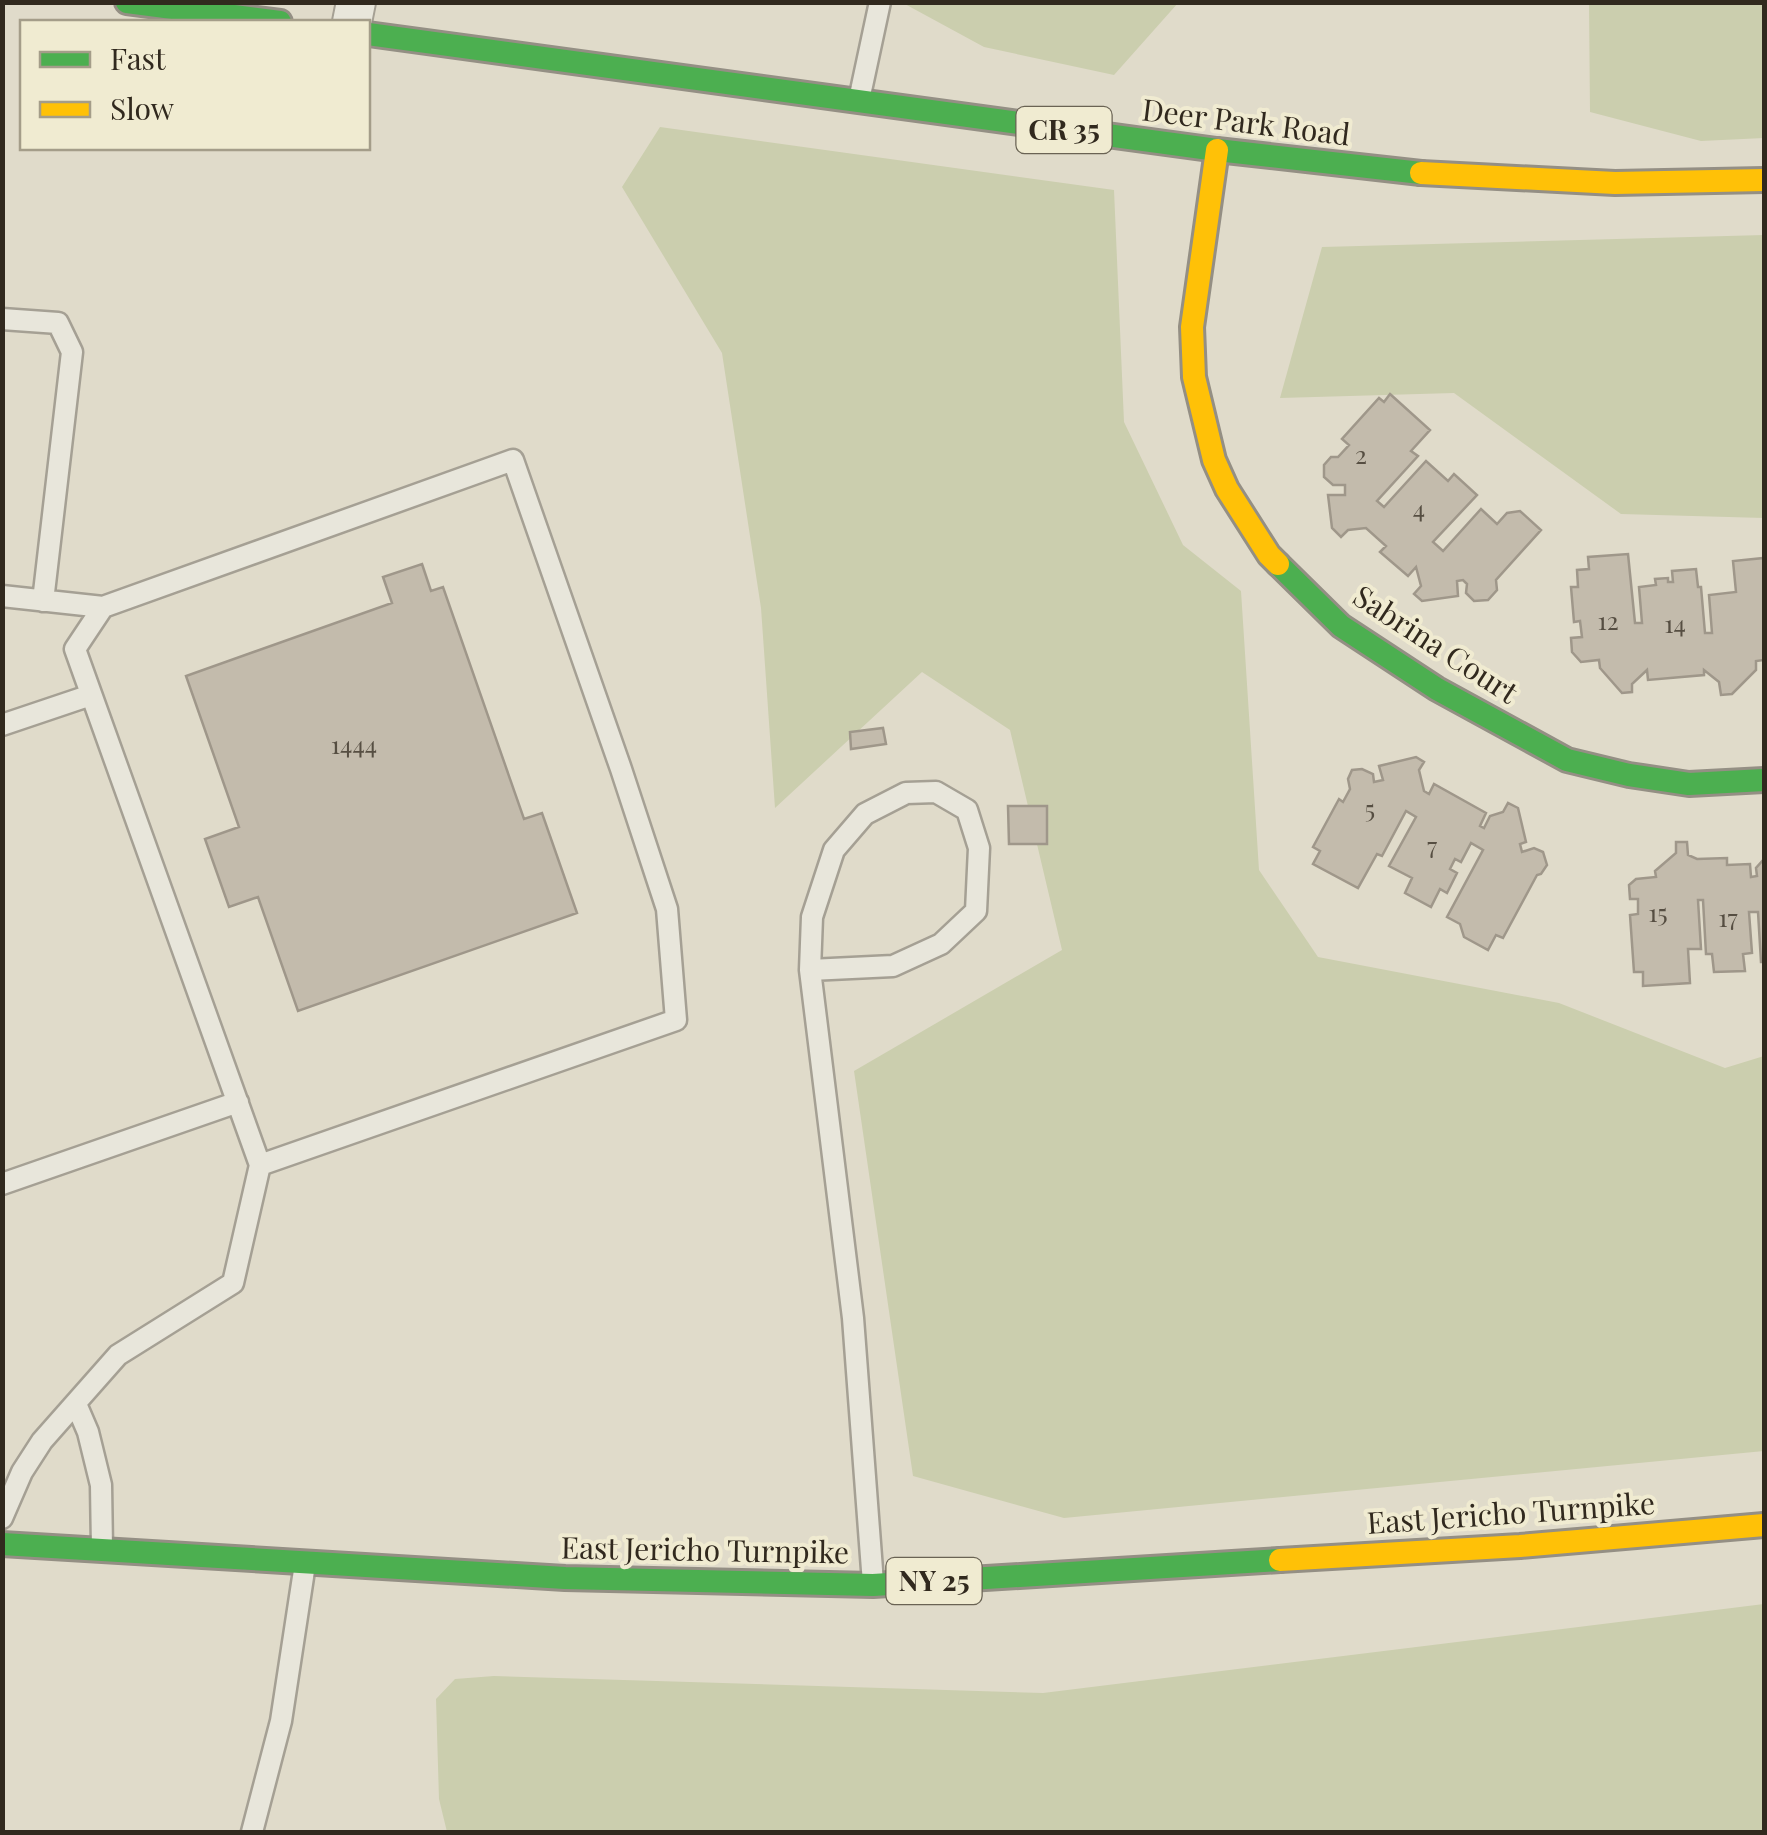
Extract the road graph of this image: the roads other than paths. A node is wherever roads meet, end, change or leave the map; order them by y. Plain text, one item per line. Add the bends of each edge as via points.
1 (127, 2) edge
2 (880, 2) edge
3 (265, 20) edge
4 (370, 34) edge
5 (859, 102) junction
6 (1217, 150) junction
7 (1764, 180) edge
8 (2, 319) edge
9 (2, 596) edge
10 (42, 600) junction
11 (103, 607) junction
12 (91, 695) junction
13 (2, 725) edge
14 (1764, 780) edge
15 (810, 970) junction
16 (238, 1102) junction
17 (260, 1164) junction
18 (2, 1184) edge
19 (76, 1404) junction
20 (2, 1518) edge
21 (1764, 1524) edge
22 (2, 1544) edge
23 (102, 1550) junction
24 (306, 1562) junction
25 (874, 1585) junction
26 (252, 1832) edge

1 - 3 main road
2 - 5 lane
4 - 5 main road, Deer Park Road / CR 35
5 - 6 main road, Deer Park Road / CR 35
6 - 7 main road, Deer Park Road / CR 35 via 1450,175 1614,183
6 - 14 main road, Sabrina Court via 1192,327 1194,377 1214,460 1269,554 1341,626 1437,689 1567,760 1690,784
8 - 10 lane via 58,323 72,352
9 - 10 lane
10 - 11 lane
11 - 12 lane via 74,649
11 - 17 lane via 512,460 668,909 676,1020
12 - 13 lane
12 - 16 lane
15 - 15 lane via 812,917 834,850 865,814 906,794 936,792 967,810 979,848 976,910 941,944 892,966
15 - 25 lane via 853,1318
16 - 17 lane
16 - 18 lane
17 - 19 lane via 232,1283 118,1355
19 - 20 lane via 42,1440
19 - 23 lane via 101,1485
21 - 25 main road, East Jericho Turnpike / NY 25 via 1520,1546
22 - 23 main road, East Jericho Turnpike / NY 25
23 - 24 main road, East Jericho Turnpike / NY 25
24 - 25 main road, East Jericho Turnpike / NY 25 via 564,1578
24 - 26 lane via 281,1721

